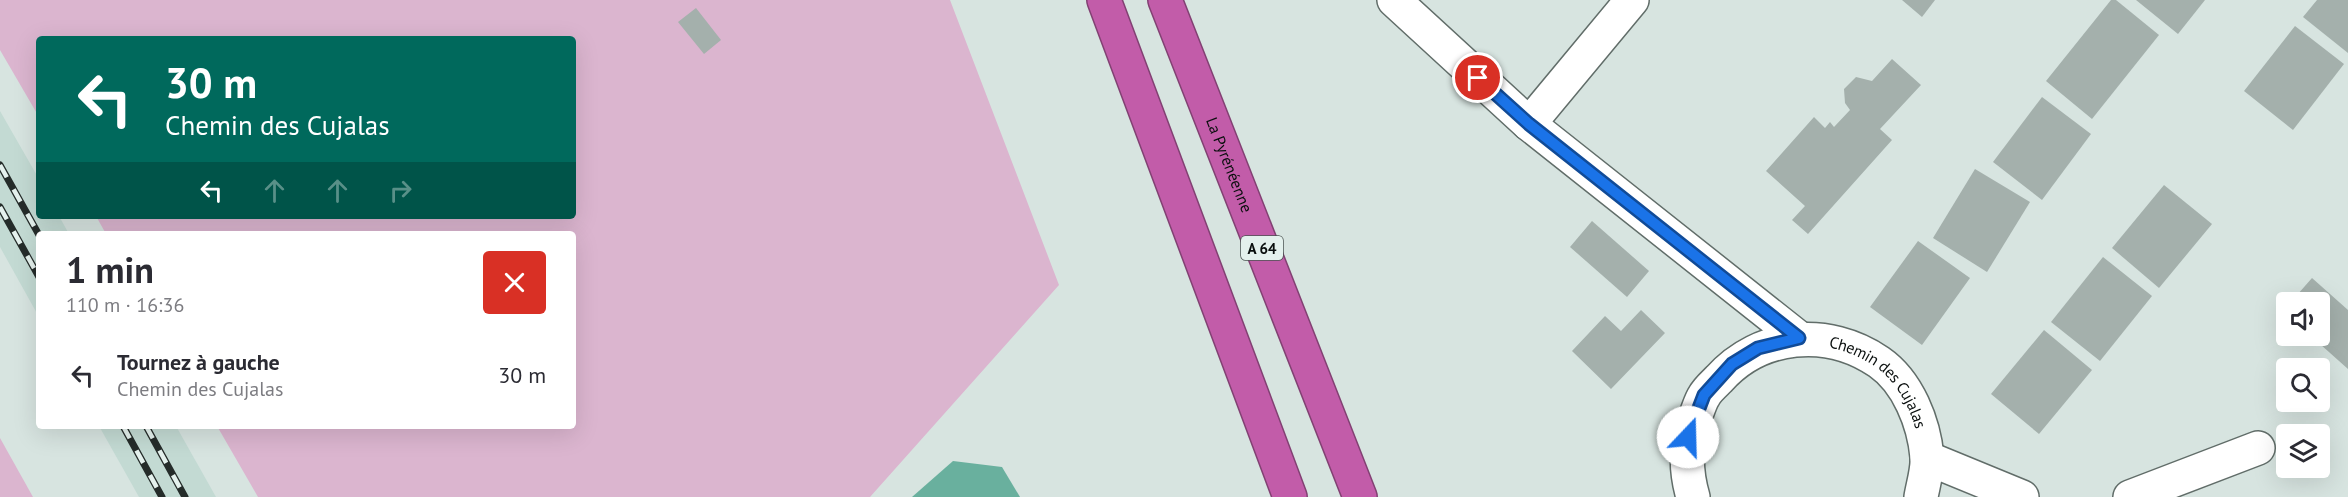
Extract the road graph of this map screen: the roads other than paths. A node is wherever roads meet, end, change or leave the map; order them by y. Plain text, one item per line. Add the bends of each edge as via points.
1 (1104, 0) edge
2 (1165, 0) edge
3 (1394, 0) edge
4 (1632, 0) edge
5 (1529, 124) junction
6 (1799, 338) junction
7 (2258, 448) dead end
8 (1928, 458) junction
9 (1290, 497) edge
10 (1360, 497) edge
11 (1693, 497) edge
12 (1921, 497) edge
13 (2022, 497) edge
14 (2130, 497) edge

1 - 9 highway
2 - 10 highway, La Pyrénéenne / A 64
3 - 5 street, Chemin des Cujalas
4 - 5 street
5 - 6 street, Chemin des Cujalas
6 - 8 street, Chemin des Cujalas via 1842,343 1880,362 1896,378 1918,414
6 - 11 street, Chemin des Cujalas via 1758,348 1732,364 1704,395 1688,437 1688,479
7 - 14 street
8 - 12 street, Chemin des Cujalas
8 - 13 street, Chemin des Cujalas

